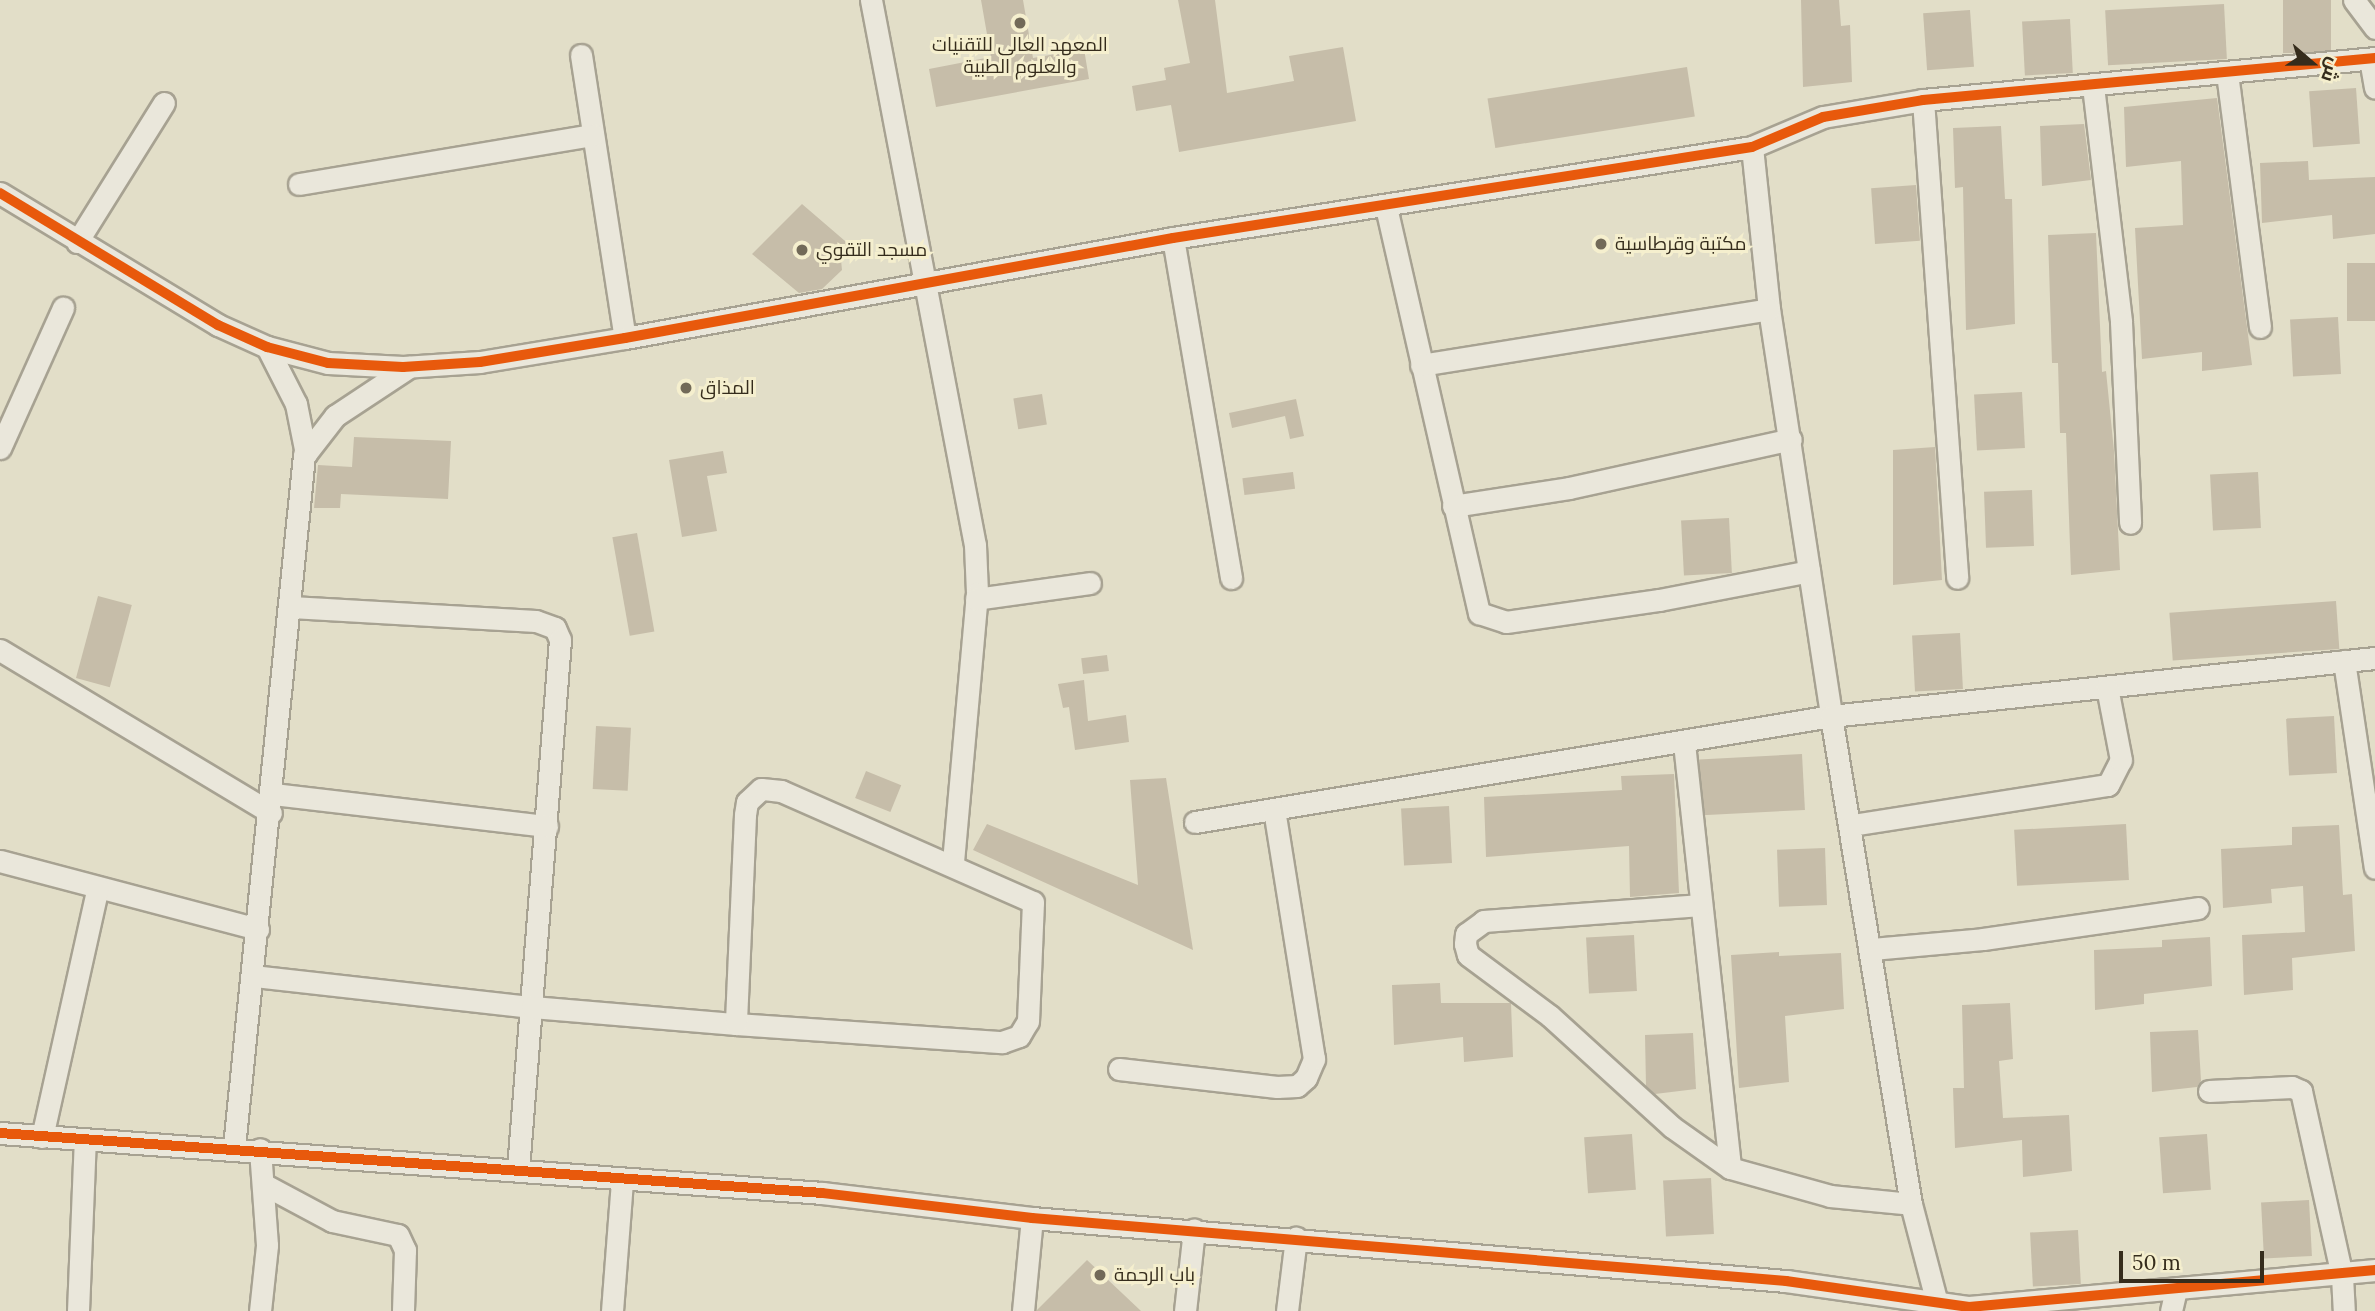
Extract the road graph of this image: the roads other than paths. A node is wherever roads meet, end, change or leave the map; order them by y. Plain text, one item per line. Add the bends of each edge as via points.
1 (871, 0) edge
2 (2354, 0) edge
3 (2375, 28) edge
4 (580, 55) dead end
5 (2373, 58) edge
6 (2227, 73) junction
7 (2093, 86) junction
8 (2375, 88) edge
9 (1923, 100) junction
10 (164, 103) dead end
11 (593, 135) junction
12 (1752, 147) junction
13 (299, 184) dead end
14 (0, 193) edge
15 (1386, 207) junction
16 (1173, 238) junction
17 (77, 243) junction
18 (925, 285) junction
19 (63, 308) dead end
20 (1769, 309) junction
21 (2260, 327) dead end
22 (625, 338) junction
23 (267, 346) junction
24 (1421, 365) junction
25 (409, 367) junction
26 (1791, 439) junction
27 (0, 448) edge
28 (306, 454) junction
29 (1453, 506) junction
30 (2130, 523) dead end
31 (1810, 571) junction
32 (1231, 578) dead end
33 (1957, 578) dead end
34 (1090, 583) dead end
35 (976, 599) junction
36 (291, 607) junction
37 (0, 650) edge
38 (2375, 658) edge
39 (2344, 661) junction
40 (2107, 687) junction
41 (1831, 716) junction
42 (1684, 743) junction
43 (272, 804) junction
44 (1274, 810) junction
45 (1195, 822) dead end
46 (1852, 824) junction
47 (547, 826) junction
48 (0, 861) edge
49 (953, 864) junction
50 (2375, 868) edge
51 (97, 887) junction
52 (1701, 905) junction
53 (2198, 908) dead end
54 (258, 929) junction
55 (1872, 949) junction
56 (254, 976) junction
57 (532, 1007) junction
58 (736, 1024) junction
59 (1119, 1069) dead end
60 (2209, 1091) dead end
61 (0, 1133) edge
62 (42, 1137) junction
63 (85, 1140) junction
64 (233, 1147) junction
65 (260, 1149) junction
66 (1730, 1168) junction
67 (518, 1169) junction
68 (622, 1180) junction
69 (263, 1184) junction
70 (1911, 1204) junction
71 (1032, 1218) junction
72 (1194, 1229) junction
73 (1296, 1238) junction
74 (2375, 1270) edge
75 (2342, 1276) junction
76 (2176, 1289) junction
77 (1937, 1303) junction
78 (1968, 1309) edge
79 (78, 1311) edge
80 (260, 1311) edge
81 (403, 1311) edge
82 (612, 1311) edge
83 (1023, 1311) edge
84 (1185, 1311) edge
85 (1287, 1311) edge
86 (2171, 1311) edge
87 (2344, 1311) edge

1 - 18 street
2 - 3 street
4 - 11 street
5 - 6 street
5 - 8 street
6 - 7 street
6 - 21 street
7 - 9 street
7 - 30 street via 2122,335
9 - 12 street via 1823,117
9 - 33 street
10 - 17 street
11 - 13 street
11 - 22 street
12 - 15 street via 1480,188
12 - 20 street
14 - 17 street
15 - 16 street
15 - 24 street
16 - 18 street
16 - 32 street
17 - 23 street via 218,324
18 - 22 street
18 - 35 street via 975,545
19 - 27 street
20 - 24 street
20 - 26 street
22 - 25 street via 480,362
23 - 25 street via 328,363
23 - 28 street via 296,404
24 - 29 street
25 - 28 street via 335,416
26 - 29 street via 1569,488
26 - 31 street
28 - 36 street
29 - 31 street via 1473,602 1479,613 1492,620 1506,622 1659,600
31 - 41 street
34 - 35 street
35 - 49 street
36 - 43 street
36 - 47 street via 536,621 555,628 561,651
37 - 43 street
38 - 39 street
39 - 40 street
39 - 50 street
40 - 41 street
40 - 46 street via 2121,760 2108,785
41 - 42 street
41 - 46 street
42 - 44 street
42 - 52 street
43 - 47 street
43 - 54 street
44 - 45 street
44 - 59 street via 1314,1059 1306,1079 1297,1086 1277,1087
46 - 55 street
47 - 57 street
48 - 51 street
49 - 58 street via 781,791 768,787 754,793 745,815
49 - 58 street via 1033,902 1028,1021 1019,1036 1002,1042
51 - 54 street
51 - 62 street
52 - 66 street
52 - 66 street via 1484,921 1466,934 1465,944 1468,955 1550,1016 1672,1127
53 - 55 street via 1996,938
54 - 56 street
55 - 70 street
56 - 57 street
56 - 64 street
57 - 58 street
57 - 67 street
60 - 75 street via 2292,1087 2301,1091
61 - 62 street
62 - 63 street
63 - 64 street
63 - 79 street
64 - 65 street
65 - 67 street
65 - 69 street
66 - 70 street via 1830,1196
67 - 68 street
68 - 71 street via 822,1193
68 - 82 street
69 - 80 street via 267,1245
69 - 81 street via 332,1221 398,1235 405,1250
70 - 77 street
71 - 72 street
71 - 83 street
72 - 73 street
72 - 84 street
73 - 77 street via 1786,1281
73 - 85 street
74 - 75 street
75 - 76 street
75 - 87 street
76 - 78 street
76 - 86 street
77 - 78 street

